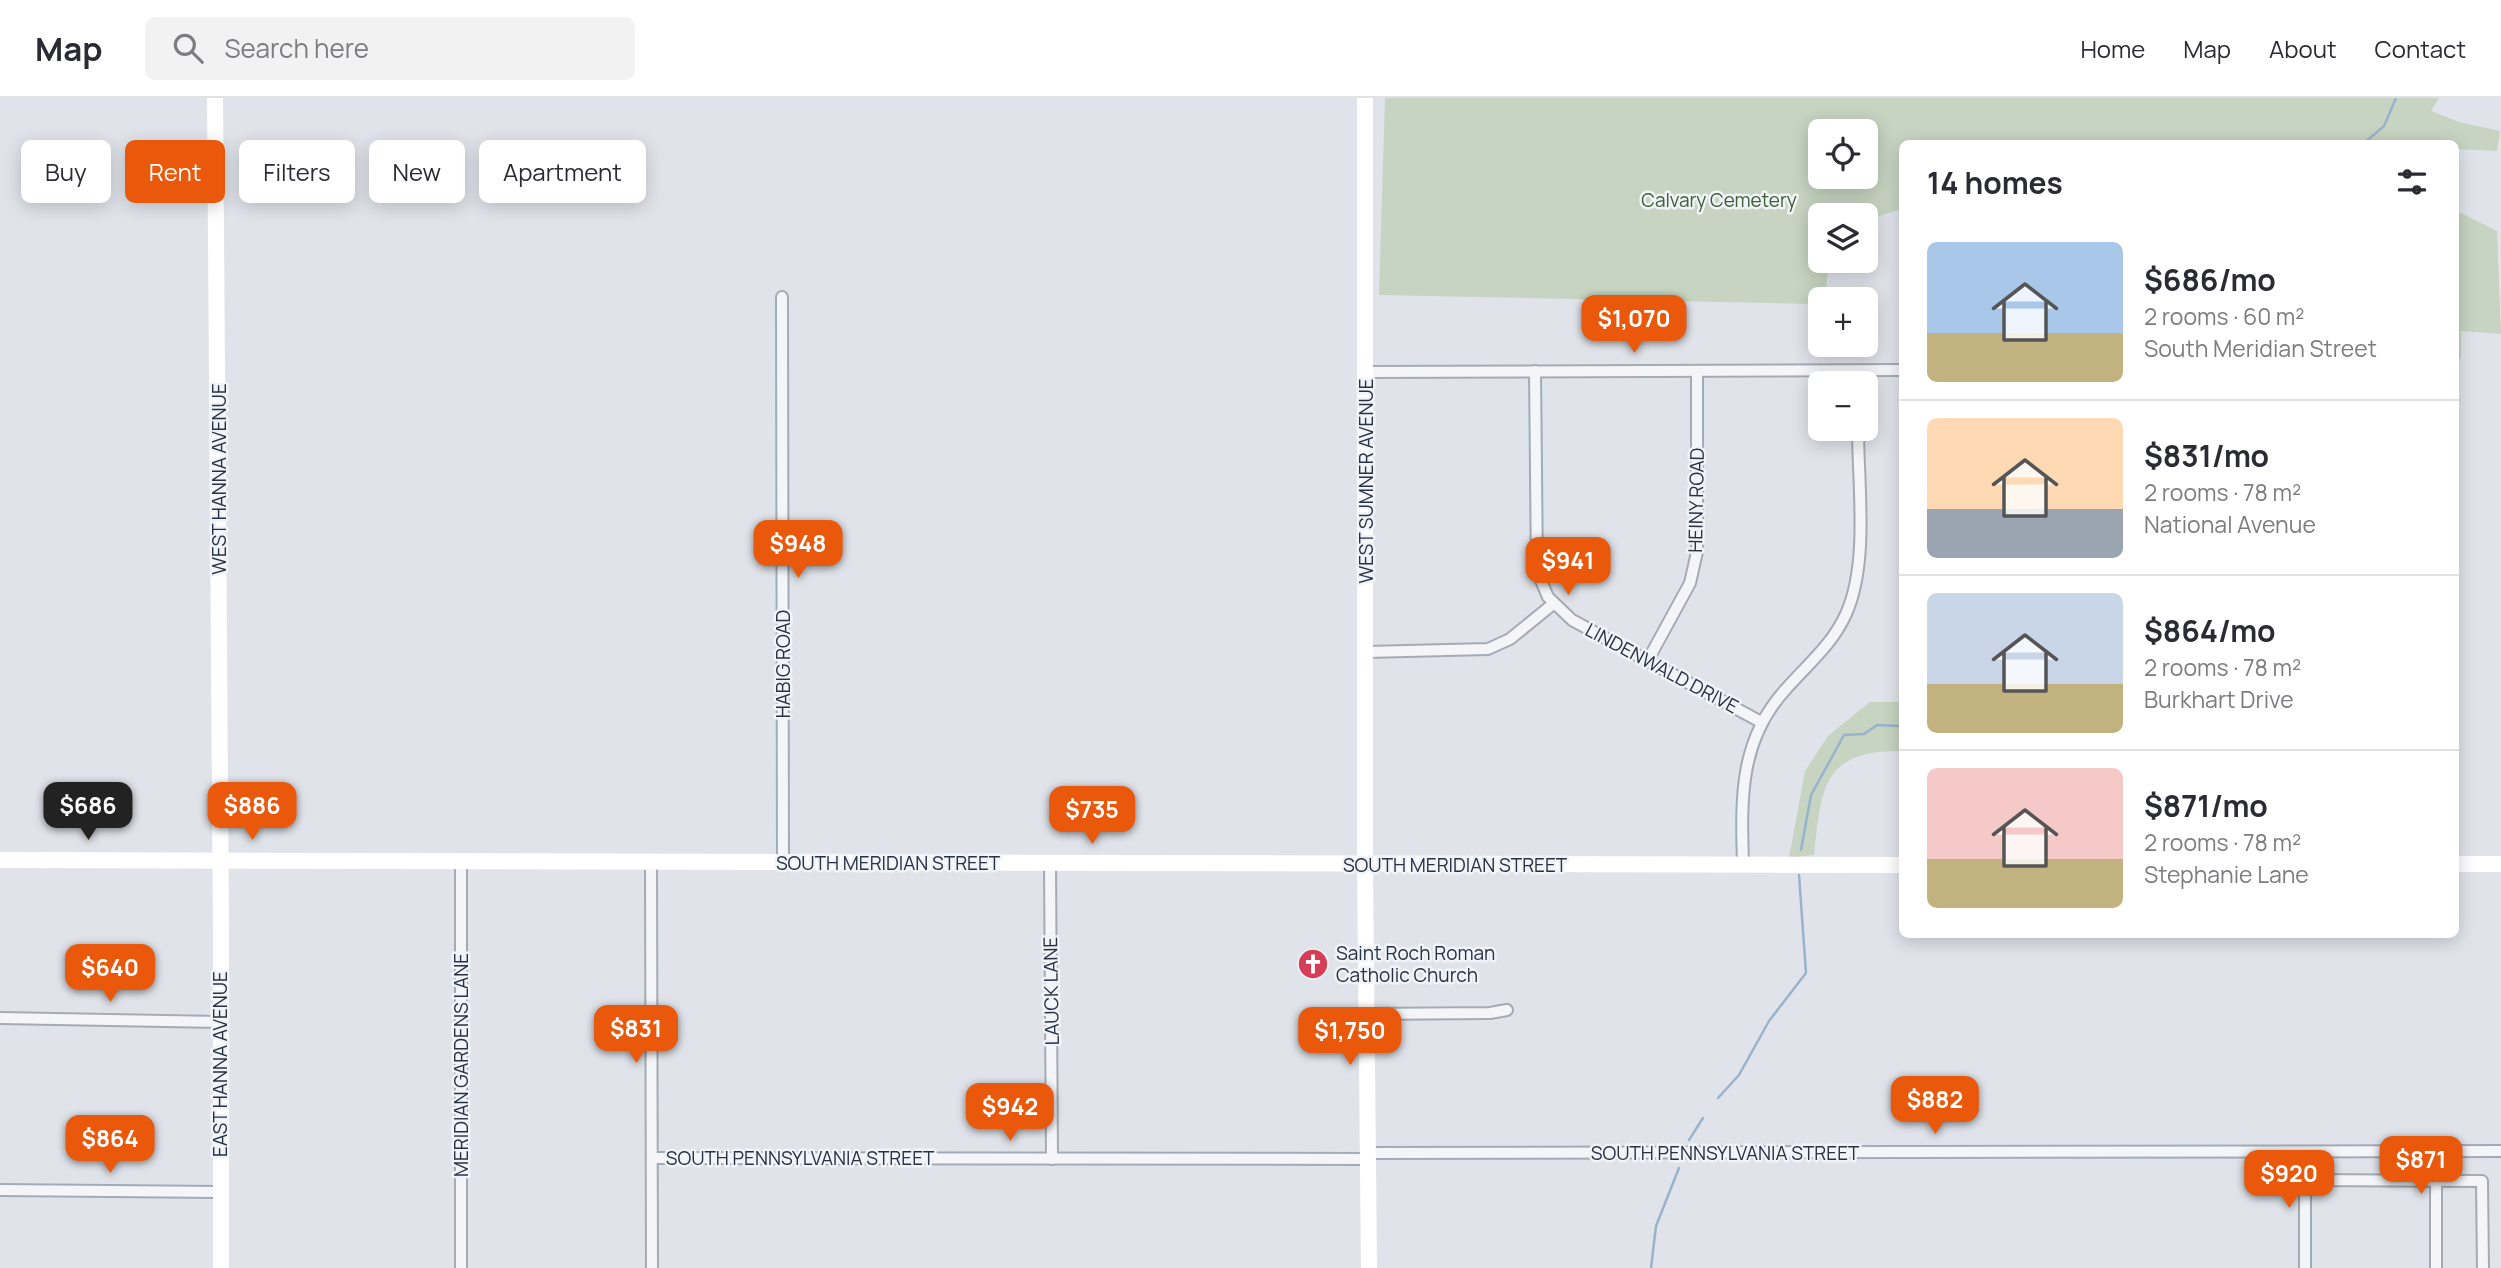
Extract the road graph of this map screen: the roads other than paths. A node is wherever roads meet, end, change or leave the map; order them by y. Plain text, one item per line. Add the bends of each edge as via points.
1 (215, 98) edge
2 (1365, 98) edge
3 (782, 297) dead end
4 (1858, 370) joint
5 (1899, 370) edge
6 (1535, 371) junction
7 (1697, 371) junction
8 (1365, 372) junction
9 (1858, 441) edge
10 (1553, 604) junction
11 (1366, 652) junction
12 (1648, 660) junction
13 (1761, 722) junction
14 (0, 860) edge
15 (221, 861) junction
16 (461, 861) junction
17 (651, 862) junction
18 (783, 863) junction
19 (1050, 864) junction
20 (1743, 864) junction
21 (2459, 864) edge
22 (2501, 864) edge
23 (1365, 865) junction
24 (1899, 865) edge
25 (1507, 1010) dead end
26 (1368, 1014) junction
27 (0, 1018) edge
28 (220, 1021) junction
29 (2501, 1151) edge
30 (2305, 1152) junction
31 (2436, 1152) junction
32 (1368, 1156) junction
33 (652, 1158) junction
34 (1052, 1159) junction
35 (2304, 1180) junction
36 (2436, 1181) junction
37 (0, 1190) edge
38 (220, 1192) junction
39 (221, 1268) edge
40 (461, 1268) edge
41 (652, 1268) edge
42 (1368, 1268) edge
43 (2305, 1268) edge
44 (2436, 1268) edge
45 (2483, 1268) edge

1 - 15 main road, WEST HANNA AVENUE
2 - 8 main road, WEST SUMNER AVENUE
3 - 18 street, HABIG ROAD
4 - 5 street
4 - 7 street
6 - 7 street
6 - 8 street
6 - 10 street, LINDENWALD DRIVE via 1536,562 1539,580
7 - 12 street, HEINY ROAD via 1697,552 1690,583
8 - 11 main road, WEST SUMNER AVENUE
9 - 13 street via 1858,569 1853,595 1828,645 1775,700
10 - 11 street via 1505,643 1488,649
10 - 12 street, LINDENWALD DRIVE via 1572,620
11 - 23 main road, WEST SUMNER AVENUE
12 - 13 street, LINDENWALD DRIVE
13 - 20 street via 1742,785
14 - 15 main road, SOUTH MERIDIAN STREET
15 - 16 main road, SOUTH MERIDIAN STREET
15 - 28 main road, EAST HANNA AVENUE
16 - 17 main road, SOUTH MERIDIAN STREET
16 - 40 street, MERIDIAN GARDENS LANE
17 - 18 main road, SOUTH MERIDIAN STREET
17 - 33 street
18 - 19 main road, SOUTH MERIDIAN STREET
19 - 23 main road, SOUTH MERIDIAN STREET
19 - 34 street, LAUCK LANE
20 - 23 main road, SOUTH MERIDIAN STREET
20 - 24 main road, SOUTH MERIDIAN STREET
21 - 22 main road
23 - 26 main road, WEST SUMNER AVENUE
25 - 26 street
26 - 32 main road, WEST SUMNER AVENUE
27 - 28 street
28 - 38 main road, EAST HANNA AVENUE
29 - 31 street, SOUTH PENNSYLVANIA STREET
30 - 31 street, SOUTH PENNSYLVANIA STREET
30 - 32 street, SOUTH PENNSYLVANIA STREET
30 - 35 street
31 - 36 street
32 - 34 street, SOUTH PENNSYLVANIA STREET
32 - 42 main road, WEST SUMNER AVENUE
33 - 34 street, SOUTH PENNSYLVANIA STREET
33 - 41 street
35 - 36 street
35 - 43 street
36 - 44 street
36 - 45 street via 2482,1181
37 - 38 street
38 - 39 main road, EAST HANNA AVENUE

